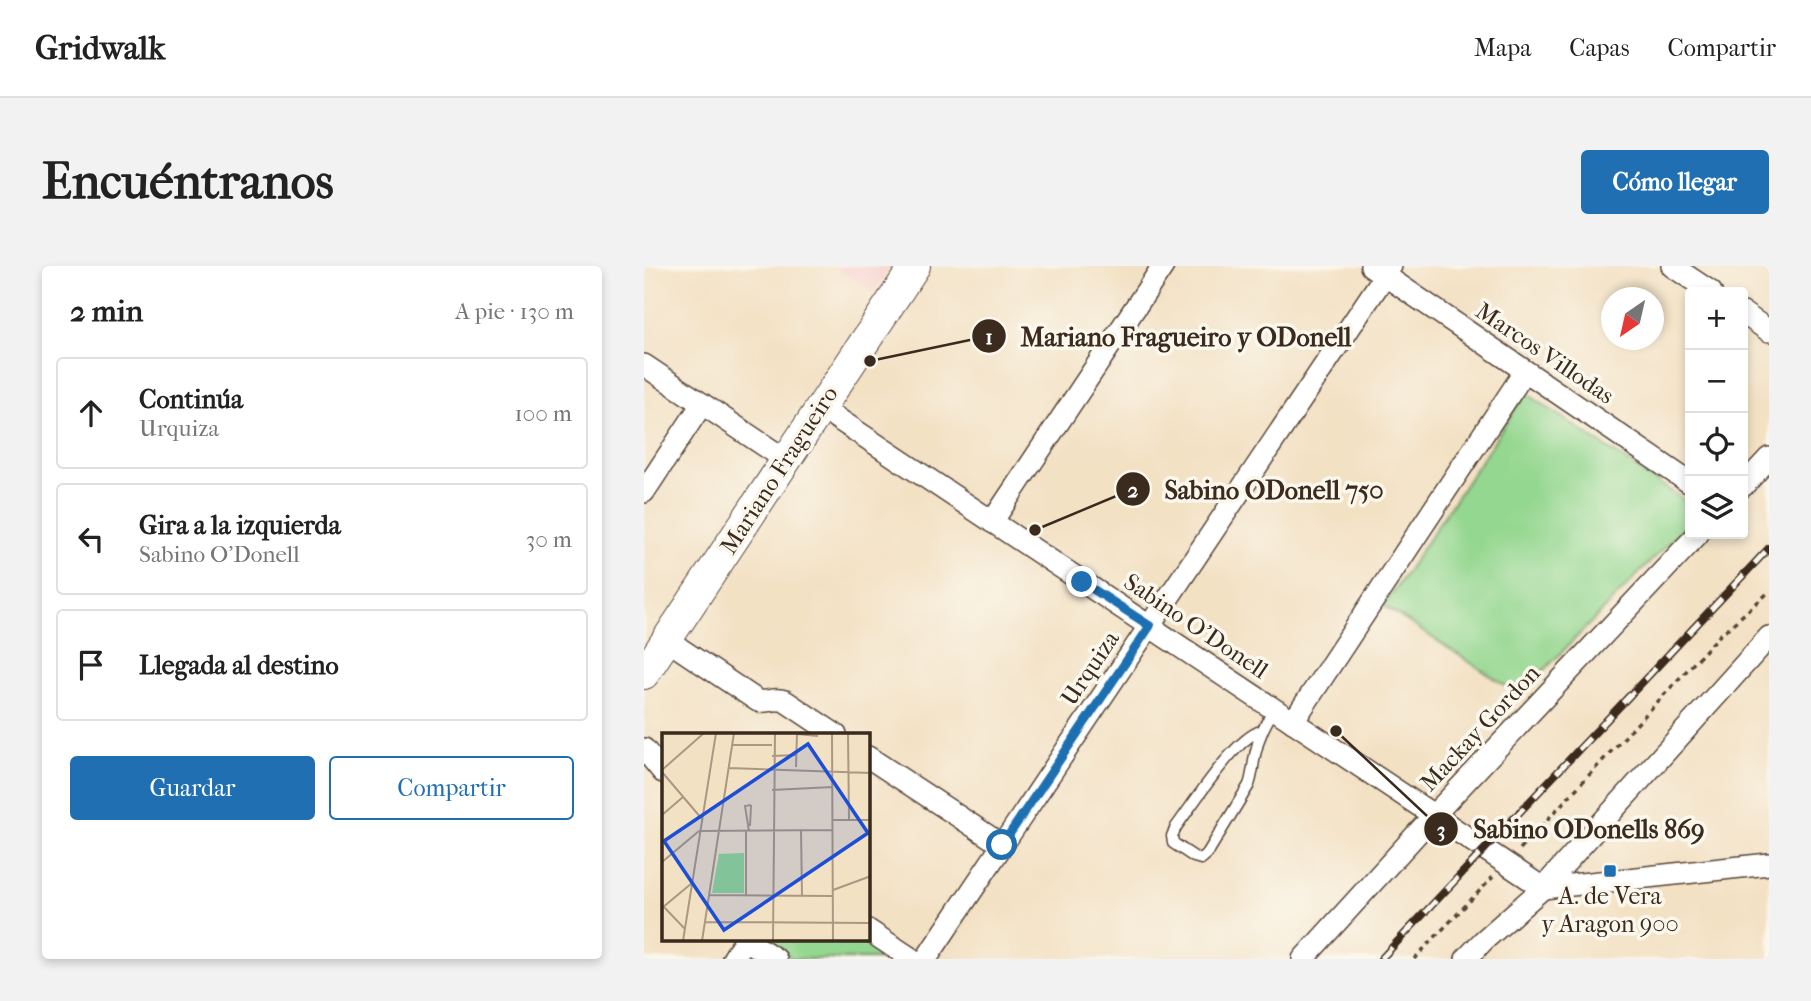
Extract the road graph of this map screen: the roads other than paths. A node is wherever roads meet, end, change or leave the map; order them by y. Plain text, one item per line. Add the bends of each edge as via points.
1 (915, 266) edge
2 (1163, 266) edge
3 (1672, 266) edge
4 (1382, 269) edge
5 (1704, 287) edge
6 (1748, 316) edge
7 (1769, 331) edge
8 (644, 366) edge
9 (1525, 371) junction
10 (702, 404) junction
11 (820, 407) junction
12 (1769, 458) edge
13 (786, 460) junction
14 (1685, 480) edge
15 (1748, 481) edge
16 (644, 492) edge
17 (992, 522) junction
18 (1693, 539) edge
19 (1150, 626) junction
20 (1769, 637) edge
21 (667, 640) junction
22 (644, 674) edge
23 (1274, 709) junction
24 (1293, 722) junction
25 (1261, 731) junction
26 (832, 733) edge
27 (644, 749) edge
28 (870, 758) edge
29 (662, 771) edge
30 (1434, 815) junction
31 (1002, 845) junction
32 (1769, 864) edge
33 (1543, 888) junction
34 (870, 931) edge
35 (745, 942) edge
36 (749, 942) edge
37 (1484, 950) edge
38 (733, 959) edge
39 (776, 959) edge
40 (912, 959) edge
41 (926, 959) edge
42 (1303, 959) edge
43 (1466, 959) edge

1 - 11 main road, Mariano Fragueiro
2 - 17 street
3 - 5 street
4 - 9 street, Marcos Villodas
4 - 19 street, Urquiza
6 - 7 street
8 - 10 street
9 - 14 street, Marcos Villodas
9 - 24 street
10 - 13 street
10 - 16 street
11 - 13 main road, Mariano Fragueiro
11 - 17 street, Sabino O'Donell
12 - 15 street
13 - 21 main road, Mariano Fragueiro
17 - 19 street, Sabino O'Donell
18 - 30 street, Mackay Gordon
19 - 23 street, Sabino O'Donell
19 - 31 street, Urquiza
20 - 33 street
21 - 22 main road, Mariano Fragueiro
21 - 26 street via 758,701 785,701
23 - 24 street, Sabino O'Donell
23 - 25 lane
24 - 30 street, Sabino O'Donell
25 - 25 lane via 1249,785 1207,854 1194,858 1173,843 1176,827 1229,756
27 - 29 street
28 - 31 street
30 - 33 street, Sabino O'Donell
30 - 42 street, Mackay Gordon
31 - 41 street, Urquiza
32 - 33 street
33 - 37 street
34 - 40 street
35 - 38 street
36 - 39 street
37 - 43 street

